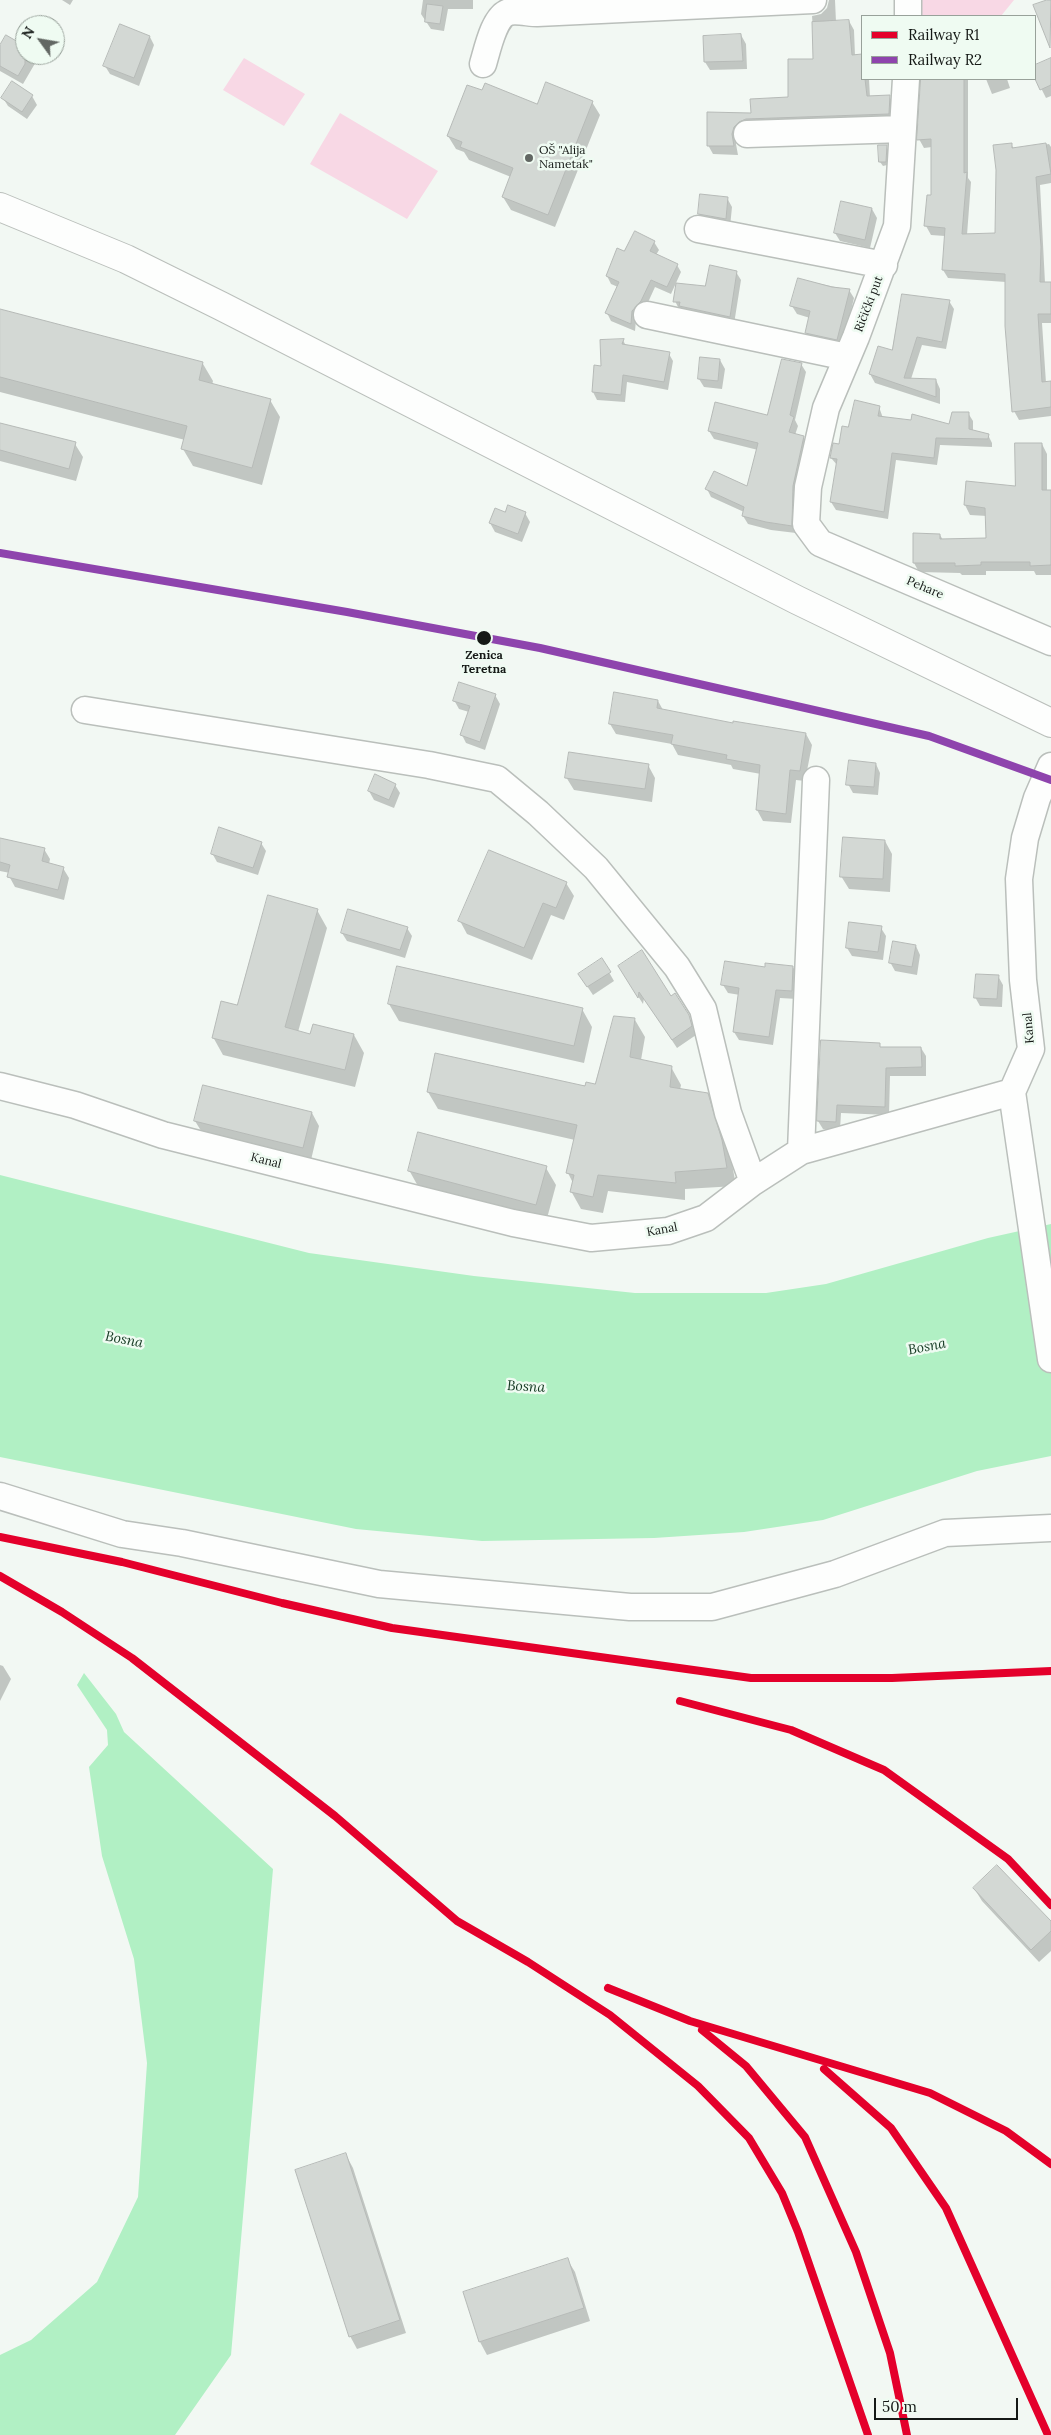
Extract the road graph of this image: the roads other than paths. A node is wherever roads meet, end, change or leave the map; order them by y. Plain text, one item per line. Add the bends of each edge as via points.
1 (813, 0) edge
2 (908, 0) edge
3 (908, 15) edge
4 (483, 64) dead end
5 (906, 80) edge
6 (903, 129) junction
7 (747, 134) dead end
8 (0, 207) edge
9 (698, 229) dead end
10 (884, 265) junction
11 (647, 315) dead end
12 (847, 357) junction
13 (806, 524) joint
14 (1051, 642) edge
15 (85, 710) dead end
16 (1051, 723) edge
17 (1051, 766) edge
18 (816, 780) dead end
19 (0, 1086) edge
20 (1012, 1092) junction
21 (801, 1150) junction
22 (753, 1182) junction
23 (1051, 1359) edge
24 (0, 1496) edge
25 (1051, 1528) edge

1 - 4 street via 509,12 495,27
2 - 3 street
5 - 6 street, Ričički put
6 - 7 street
6 - 10 street, Ričički put via 897,226
8 - 16 main road via 126,259 212,301 798,600
9 - 10 street
10 - 12 street, Ričički put
11 - 12 street
12 - 13 street, Ričički put via 826,408 808,487
13 - 14 street, Pehare via 820,543
15 - 22 street via 429,765 496,780 538,813 596,868 677,967 703,1009 728,1113
17 - 20 street, Kanal via 1025,838 1020,880 1023,980 1031,1049
18 - 21 street
19 - 22 street, Kanal via 75,1105 163,1135 514,1223 591,1238 668,1230 706,1218
20 - 21 street, Kanal
20 - 23 street
21 - 22 street, Kanal
24 - 25 street via 122,1534 379,1584 630,1607 712,1607 835,1574 945,1533

